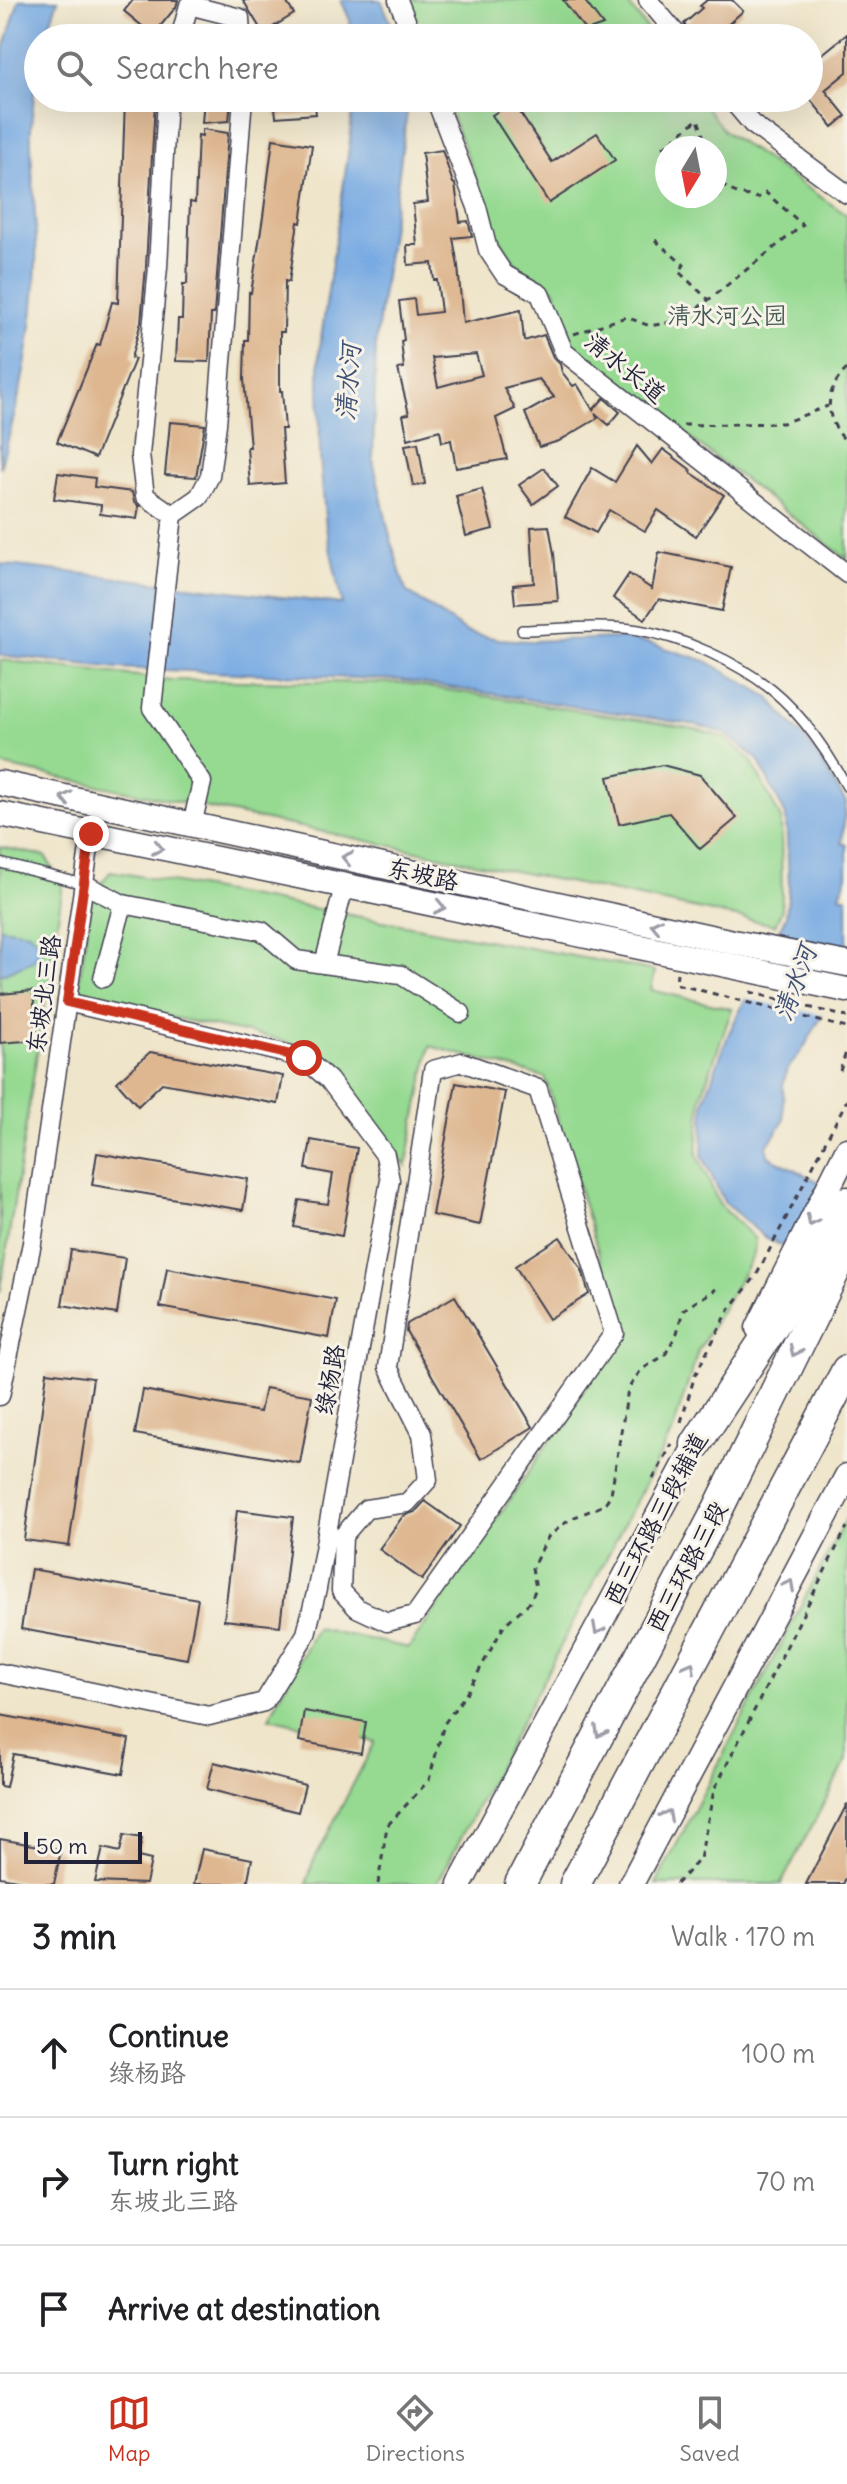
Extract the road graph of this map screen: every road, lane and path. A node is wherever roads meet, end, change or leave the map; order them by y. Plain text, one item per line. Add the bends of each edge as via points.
1 (398, 0) edge
2 (648, 0) edge
3 (184, 24) edge
4 (240, 24) edge
5 (407, 24) edge
6 (668, 24) edge
7 (166, 112) edge
8 (242, 112) edge
9 (440, 112) edge
10 (742, 112) edge
11 (677, 136) edge
12 (703, 136) edge
13 (727, 189) edge
14 (847, 194) edge
15 (655, 240) dead end
16 (709, 300) junction
17 (559, 339) junction
18 (847, 369) edge
19 (828, 406) junction
20 (657, 425) junction
21 (847, 442) edge
22 (173, 515) junction
23 (847, 574) edge
24 (522, 630) dead end
25 (0, 783) edge
26 (847, 787) edge
27 (0, 814) edge
28 (192, 825) junction
29 (91, 834) junction
30 (0, 863) edge
31 (84, 884) junction
32 (344, 887) junction
33 (123, 904) junction
34 (324, 964) junction
35 (847, 964) edge
36 (103, 978) dead end
37 (676, 984) dead end
38 (847, 990) edge
39 (746, 991) dead end
40 (67, 1002) junction
41 (461, 1013) dead end
42 (847, 1016) edge
43 (847, 1028) edge
44 (847, 1049) edge
45 (840, 1071) dead end
46 (847, 1100) edge
47 (847, 1150) edge
48 (831, 1184) edge
49 (847, 1246) edge
50 (810, 1272) junction
51 (716, 1289) dead end
52 (847, 1370) edge
53 (0, 1396) edge
54 (682, 1440) junction
55 (847, 1476) edge
56 (650, 1485) dead end
57 (847, 1527) edge
58 (317, 1589) junction
59 (341, 1591) junction
60 (0, 1673) edge
61 (378, 1884) edge
62 (460, 1884) edge
63 (520, 1884) edge
64 (575, 1884) edge
65 (631, 1884) edge
66 (676, 1884) edge

1 - 5 street
2 - 6 street
3 - 4 street via 189,5 240,18
7 - 22 street via 140,455 145,496
8 - 22 street via 210,476 199,497
9 - 17 street, 清水长道 via 488,250 504,274 540,294
10 - 14 street
11 - 12 path via 698,119
13 - 16 path via 758,198 765,192 803,225
15 - 16 path via 684,265 679,272
16 - 17 path via 683,320 650,326 626,317
17 - 20 street, 清水长道 via 564,352
18 - 19 path via 837,378
19 - 20 path via 783,423
19 - 21 path via 830,420
20 - 23 street, 清水长道
22 - 28 street via 152,708 202,782
24 - 26 lane via 638,630 679,640 730,664 773,691 827,750
28 -> 25 main road, 东坡路
27 - 29 main road, 东坡路
35 -> 28 main road, 东坡路
29 - 31 street, 东坡北三路
29 -> 32 main road, 东坡路
30 - 31 lane
31 - 33 street
31 - 40 street, 东坡北三路
32 - 34 street
32 -> 38 main road, 东坡路
33 - 34 street via 262,931 296,960
33 - 36 street
34 - 41 street via 401,975
37 - 43 path
39 - 42 path
40 - 53 street, 东坡北三路 via 32,1243
40 - 58 street, 绿杨路 via 304,1058 329,1080 385,1155 390,1180
44 - 45 path
46 - 48 path
47 - 48 main road
48 -> 50 highway
48 - 54 path via 771,1248 729,1310 695,1375
49 - 50 highway, 西三环路三段
50 - 54 highway
50 -> 63 highway, 西三环路三段 via 717,1511
51 - 61 path via 683,1310 665,1355 641,1370 628,1389 611,1494 604,1505 570,1519 548,1537 532,1568 536,1588 530,1602 505,1624 444,1724 429,1780 387,1826
64 -> 52 highway, 西三环路三段
54 - 56 path
54 -> 62 main road, 西三环路三段辅道
65 -> 55 main road
57 - 66 path via 714,1790 700,1859
58 - 59 street
58 - 60 street, 绿杨路 via 306,1634 264,1702 209,1716
59 - 59 street via 343,1536 366,1509 407,1503 428,1480 422,1434 388,1367 433,1070 462,1062 538,1089 614,1333 415,1615 387,1622 357,1608

